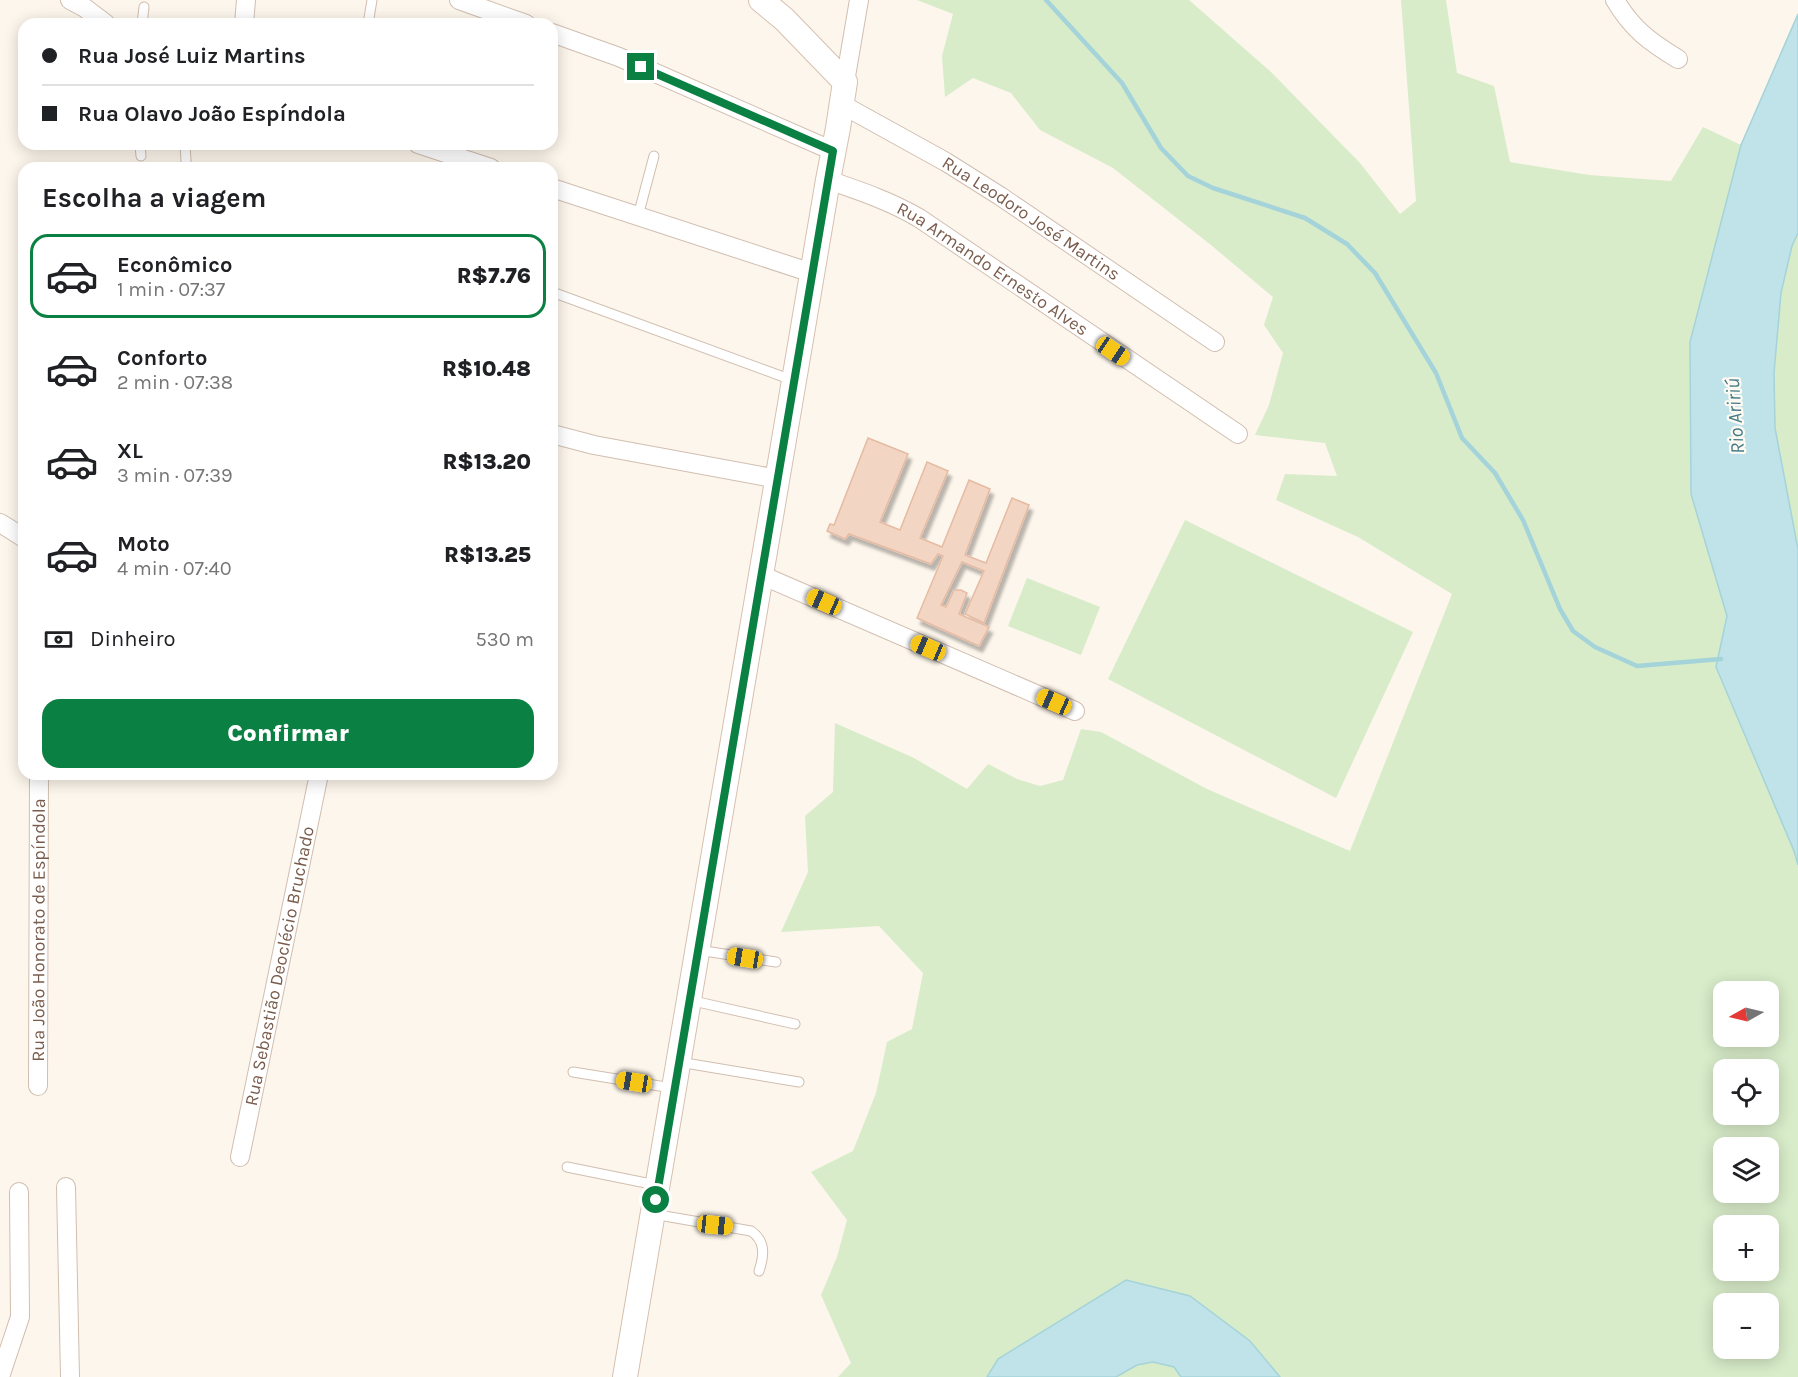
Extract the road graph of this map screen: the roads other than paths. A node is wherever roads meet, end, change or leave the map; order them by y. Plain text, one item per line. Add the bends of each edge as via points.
1 (70, 0) edge
2 (246, 0) edge
3 (372, 0) edge
4 (459, 0) edge
5 (761, 0) edge
6 (859, 0) edge
7 (1614, 0) edge
8 (144, 7) dead end
9 (98, 18) edge
10 (143, 18) edge
11 (244, 18) edge
12 (369, 18) edge
13 (509, 18) edge
14 (558, 35) edge
15 (1678, 59) dead end
16 (843, 93) junction
17 (141, 150) edge
18 (185, 150) edge
19 (436, 150) edge
20 (833, 151) junction
21 (141, 156) dead end
22 (654, 156) dead end
23 (186, 161) dead end
24 (473, 162) edge
25 (828, 180) junction
26 (558, 190) edge
27 (638, 216) junction
28 (812, 273) junction
29 (558, 294) edge
30 (1215, 342) dead end
31 (794, 381) junction
32 (1238, 434) dead end
33 (558, 436) edge
34 (778, 479) junction
35 (0, 523) edge
36 (18, 534) edge
37 (761, 575) junction
38 (1075, 711) dead end
39 (39, 780) edge
40 (318, 780) edge
41 (698, 950) junction
42 (776, 962) dead end
43 (689, 1000) junction
44 (795, 1024) dead end
45 (679, 1062) junction
46 (573, 1072) dead end
47 (799, 1082) dead end
48 (38, 1086) dead end
49 (674, 1088) junction
50 (240, 1157) dead end
51 (567, 1167) dead end
52 (658, 1185) junction
53 (66, 1187) dead end
54 (20, 1192) dead end
55 (653, 1214) junction
56 (759, 1271) dead end
57 (629, 1376) edge
58 (0, 1377) edge
59 (70, 1377) edge

1 - 9 street
2 - 11 street
3 - 12 lane
4 - 13 street
5 - 16 main road via 784,19
6 - 16 street
7 - 15 street via 1636,30
8 - 10 lane
14 - 20 street via 619,57
16 - 20 main road
16 - 30 street, Rua Leodoro José Martins
17 - 21 lane
18 - 23 lane
19 - 24 street
20 - 25 main road
22 - 27 lane
25 - 28 main road
25 - 32 street, Rua Armando Ernesto Alves via 897,205 919,218
26 - 27 street
27 - 28 street
28 - 31 main road
29 - 31 lane
31 - 34 main road
33 - 34 street
34 - 37 main road
35 - 36 street
37 - 38 street
37 - 41 main road
39 - 48 street, Rua João Honorato de Espíndola
40 - 50 street, Rua Sebastião Deoclécio Bruchado
41 - 42 lane
41 - 43 main road
43 - 44 lane
43 - 45 main road
45 - 47 lane
45 - 49 main road
46 - 49 lane
49 - 52 main road
51 - 52 lane
52 - 55 main road
53 - 59 street
54 - 58 street via 20,1317
55 - 56 lane via 751,1231 758,1235 763,1248
55 - 57 main road

